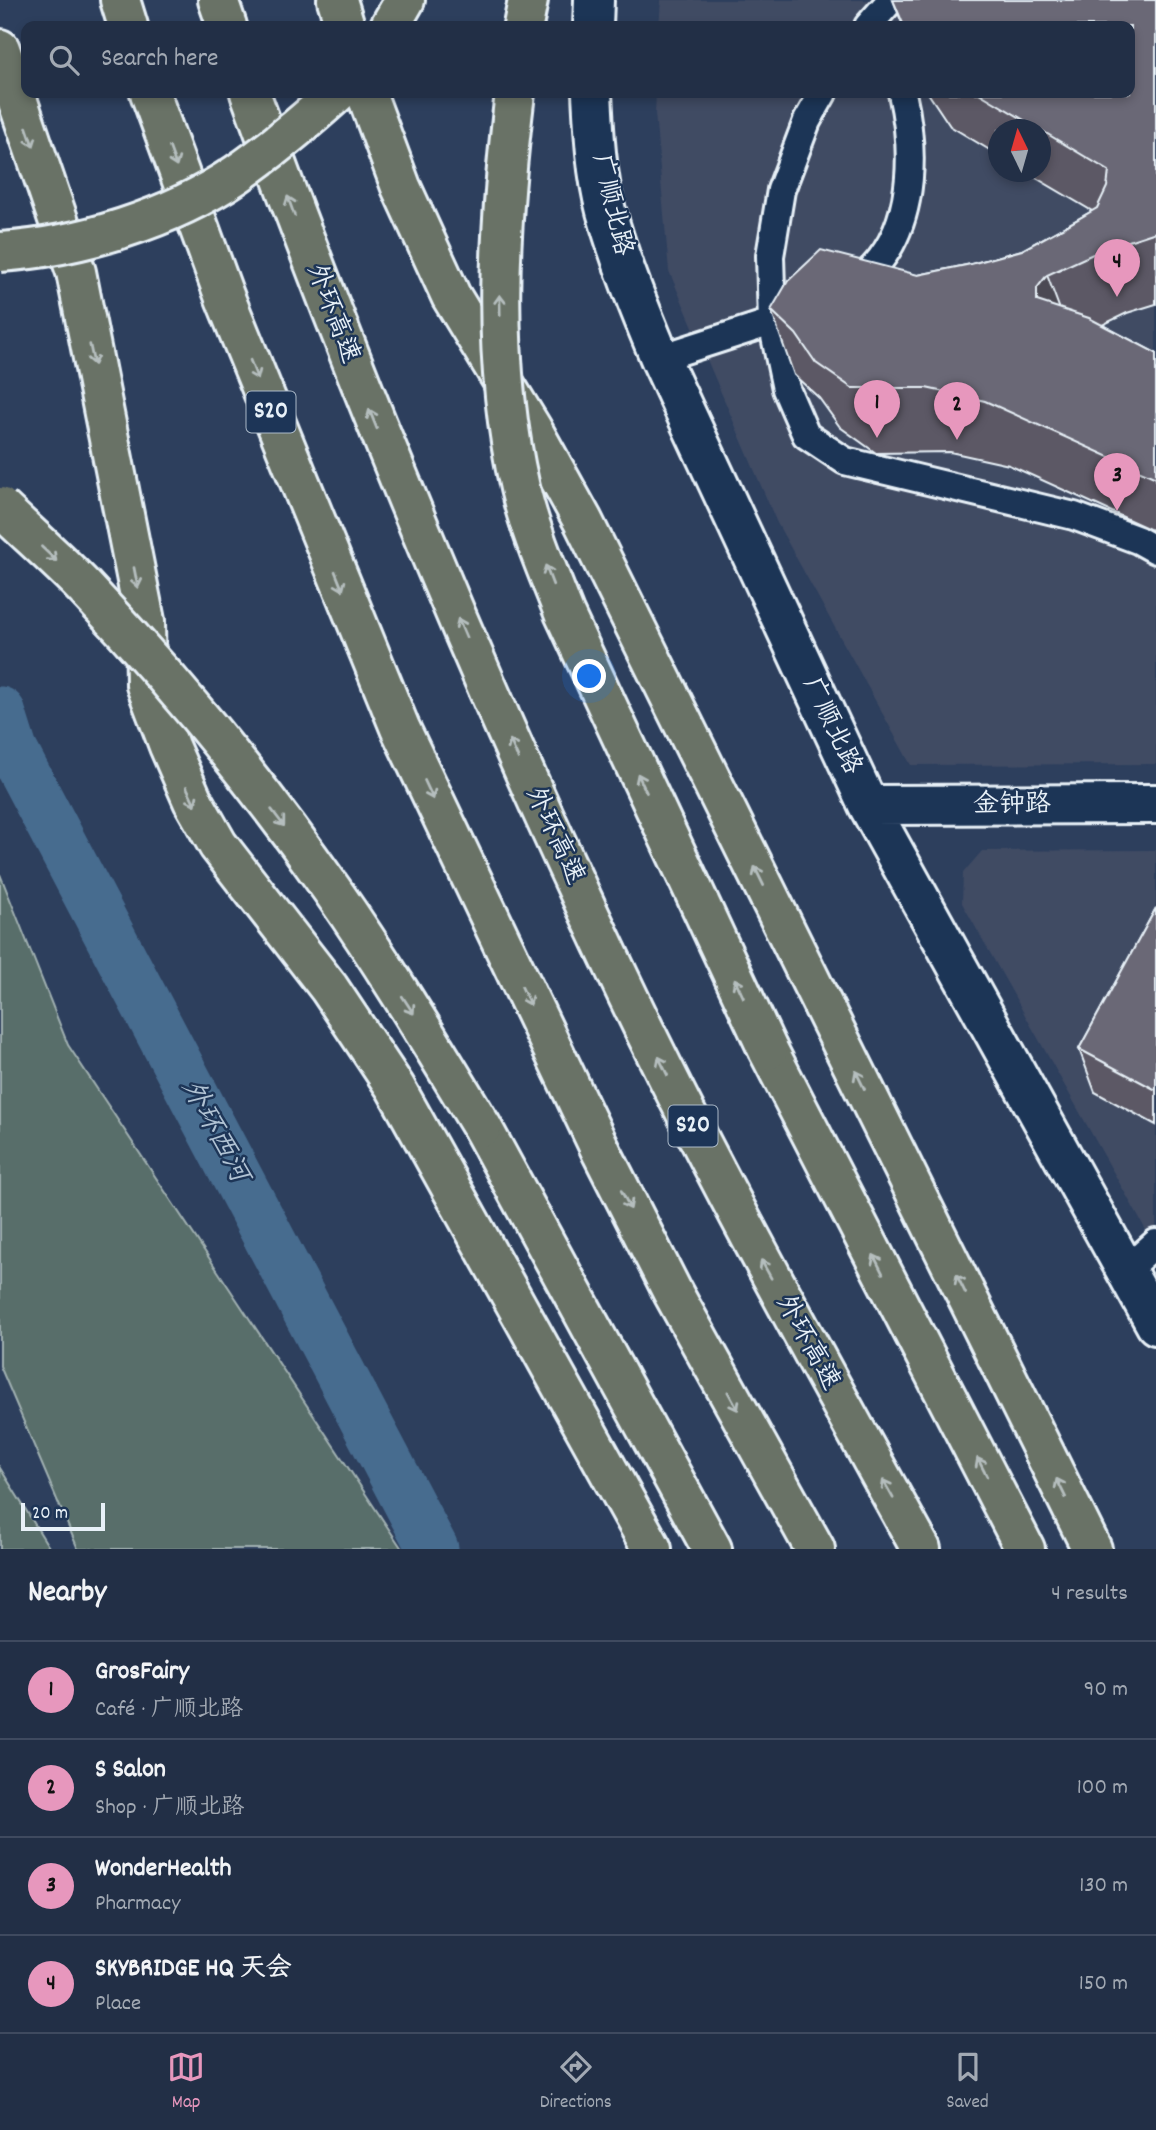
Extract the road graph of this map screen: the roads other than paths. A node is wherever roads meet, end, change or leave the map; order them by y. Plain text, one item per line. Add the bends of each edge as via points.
1 (120, 0) edge
2 (218, 0) edge
3 (337, 0) edge
4 (405, 0) edge
5 (528, 0) edge
6 (594, 0) edge
7 (891, 0) edge
8 (126, 21) edge
9 (225, 21) edge
10 (343, 21) edge
11 (393, 21) edge
12 (524, 21) edge
13 (593, 21) edge
14 (872, 21) edge
15 (0, 49) edge
16 (152, 98) edge
17 (252, 98) edge
18 (332, 98) edge
19 (368, 98) edge
20 (514, 98) edge
21 (592, 98) edge
22 (820, 98) edge
23 (903, 98) edge
24 (0, 252) edge
25 (772, 322) junction
26 (660, 358) junction
27 (0, 507) edge
28 (1156, 550) edge
29 (1156, 804) edge
30 (868, 805) junction
31 (1156, 1243) edge
32 (1141, 1267) edge
33 (1156, 1325) edge
34 (652, 1549) edge
35 (712, 1549) edge
36 (815, 1549) edge
37 (921, 1549) edge
38 (1025, 1549) edge
39 (1092, 1549) edge

1 - 8 main road
2 - 9 main road
3 - 10 main road
4 - 11 main road
5 - 12 main road
6 - 13 street
7 - 14 street
15 -> 34 main road via 76,272 145,621 146,685 169,746 218,845 329,988 395,1087
16 -> 36 main road, S20 via 225,298 400,728 602,1153 673,1293
37 -> 17 main road, 外环高速 / S20 via 756,1250 617,973 488,691 380,436
18 - 24 main road, bridge via 235,176 188,201 82,241
39 -> 19 main road via 583,521 451,296 401,187
38 -> 20 main road, bridge via 768,1050 564,613 536,539 510,439 500,332 503,190
21 - 26 street, 广顺北路 via 606,209
22 - 25 street via 781,190 769,256
23 - 25 street via 909,123 910,179 903,216 889,249 858,281 820,305
25 - 26 street
25 - 28 street via 786,389 806,435 845,461 1074,516
26 - 30 street, 广顺北路
27 -> 35 main road, bridge via 82,585 152,661 332,890 482,1128
29 - 30 street, 金钟路
30 - 32 street, 广顺北路
31 - 32 street
32 - 33 street, 广顺北路

